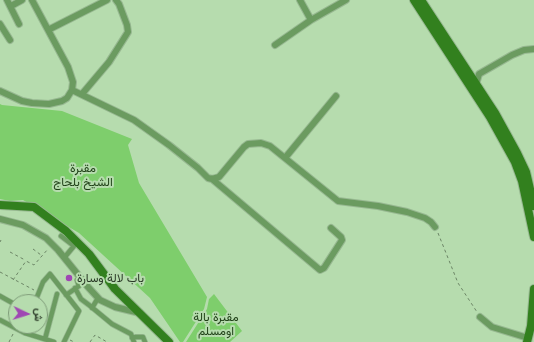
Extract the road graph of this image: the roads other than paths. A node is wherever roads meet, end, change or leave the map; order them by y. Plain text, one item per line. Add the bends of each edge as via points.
1 (7, 0) edge
2 (22, 0) edge
3 (32, 0) edge
4 (108, 0) edge
5 (116, 0) edge
6 (300, 0) edge
7 (346, 0) edge
8 (414, 0) edge
9 (421, 0) edge
10 (98, 2) edge
11 (11, 6) junction
12 (311, 20) junction
13 (0, 24) edge
14 (19, 24) dead end
15 (48, 30) junction
16 (10, 40) dead end
17 (275, 45) dead end
18 (534, 49) edge
19 (479, 74) junction
20 (467, 76) junction
21 (473, 84) junction
22 (72, 90) junction
23 (0, 91) edge
24 (82, 94) junction
25 (336, 96) dead end
26 (285, 158) junction
27 (212, 179) junction
28 (0, 205) edge
29 (534, 206) edge
30 (0, 219) edge
31 (435, 227) road end
32 (331, 228) dead end
33 (61, 236) dead end
34 (534, 237) edge
35 (64, 258) junction
36 (80, 277) junction
37 (75, 288) junction
38 (534, 289) edge
39 (38, 294) edge
40 (57, 294) dead end
41 (66, 295) junction
42 (98, 298) junction
43 (92, 308) junction
44 (140, 314) junction
45 (480, 317) road end
46 (28, 334) edge
47 (45, 339) junction
48 (133, 340) edge
49 (528, 340) edge
50 (54, 342) edge
51 (64, 342) edge
52 (145, 342) edge
53 (169, 342) edge

1 - 11 street
2 - 11 street
3 - 15 street
4 - 10 street
5 - 24 street via 128,32 109,62
6 - 12 street
7 - 12 street
8 - 20 main road
9 - 20 main road
10 - 15 street
11 - 14 street
12 - 17 street
13 - 16 street
15 - 22 street via 72,77
18 - 19 street via 512,54
19 - 20 street
19 - 21 street
20 - 21 main road
21 - 29 main road via 495,113 520,159 528,178
21 - 34 main road via 518,168
22 - 23 street via 67,98 49,104 22,101
22 - 24 street
24 - 27 street via 134,120
25 - 26 street
26 - 27 street via 261,142 248,144 219,177
26 - 31 street via 338,201 407,212 425,218
27 - 32 street via 320,270 324,268 342,240
28 - 44 main road via 34,207 47,216 89,254 115,289
30 - 35 street via 31,229 52,244
33 - 35 street via 74,246
35 - 36 street
36 - 37 street via 77,280 79,286
36 - 42 street
37 - 41 street
37 - 43 street via 81,299
38 - 49 main road via 532,326
39 - 41 street via 44,280 50,274
40 - 47 street
41 - 51 street via 79,311
42 - 43 street
42 - 44 street via 106,304
43 - 48 street via 112,324 131,334
44 - 53 main road
45 - 49 street via 492,327
46 - 47 street
47 - 50 street
48 - 52 street via 136,337 143,338

